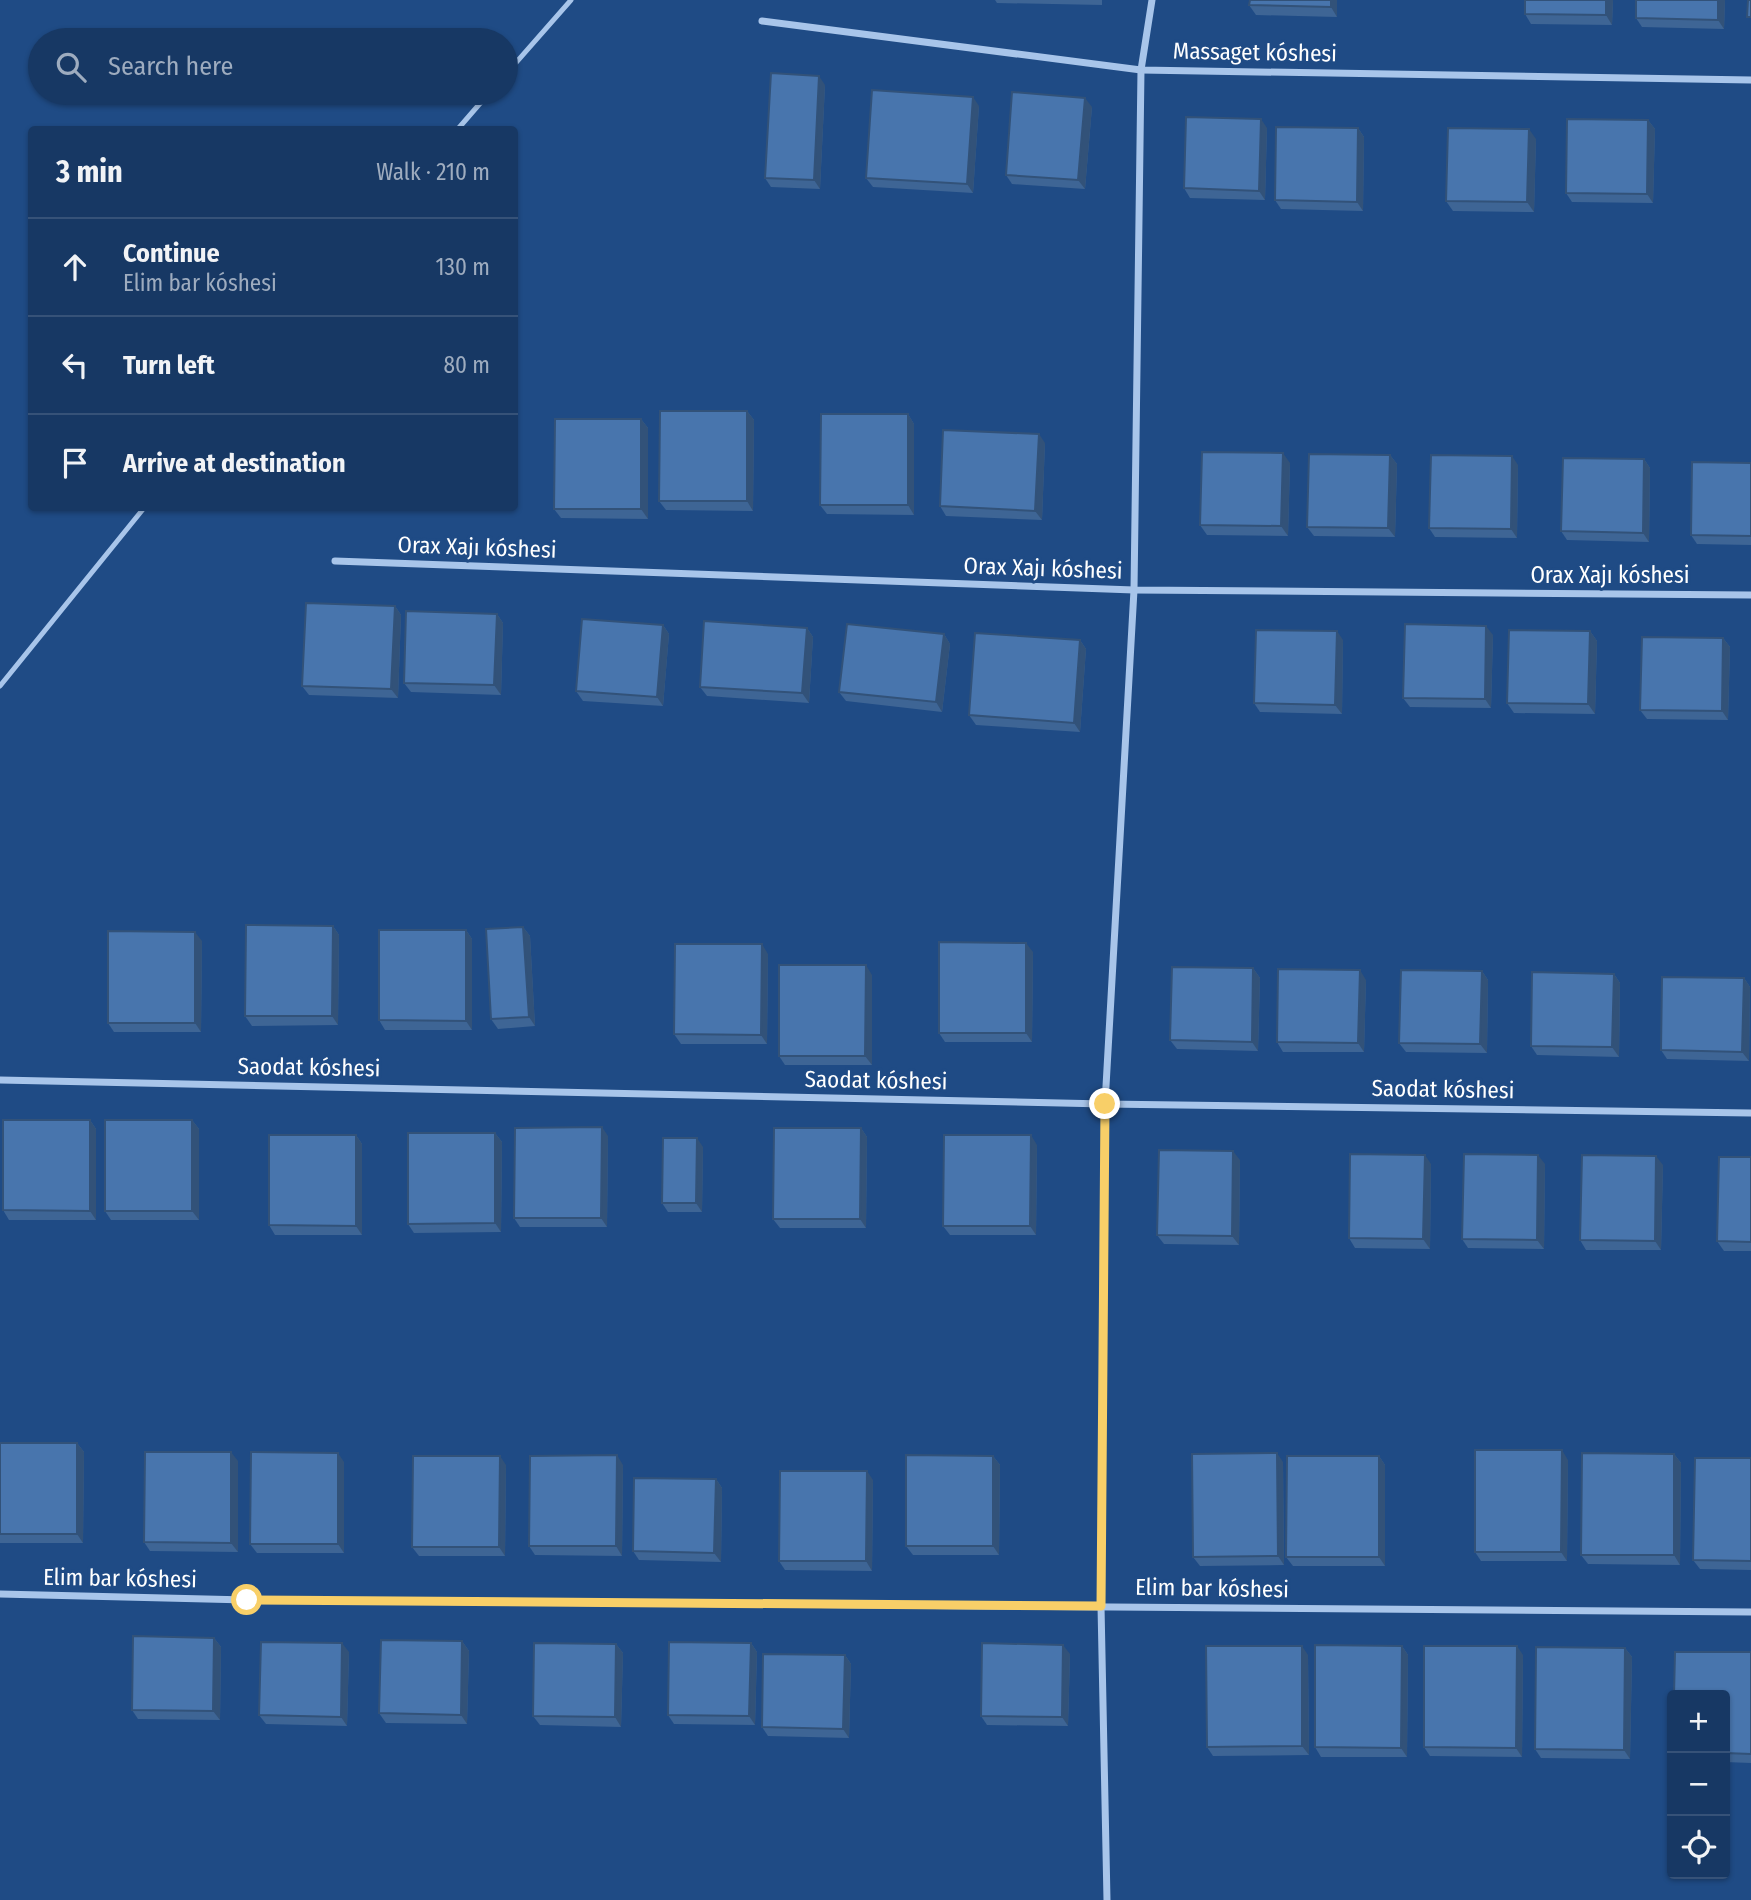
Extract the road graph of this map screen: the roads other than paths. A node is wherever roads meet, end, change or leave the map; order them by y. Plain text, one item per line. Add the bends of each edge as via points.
1 (571, 0) edge
2 (1152, 0) edge
3 (762, 21) dead end
4 (518, 60) edge
5 (1141, 70) junction
6 (1751, 80) edge
7 (479, 105) edge
8 (460, 126) edge
9 (142, 511) edge
10 (335, 561) dead end
11 (1134, 590) junction
12 (1751, 595) edge
13 (0, 686) edge
14 (0, 1080) edge
15 (1105, 1104) junction
16 (1751, 1113) edge
17 (0, 1594) edge
18 (1101, 1606) junction
19 (1751, 1612) edge
20 (1107, 1900) edge

1 - 4 lane
2 - 5 street
3 - 5 street, Massaget kóshesi
5 - 6 street, Massaget kóshesi
5 - 11 street
7 - 8 lane
9 - 13 lane
10 - 11 street, Orax Xajı kóshesi
11 - 12 street, Orax Xajı kóshesi
11 - 15 street
14 - 15 street, Saodat kóshesi
15 - 16 street, Saodat kóshesi
15 - 18 street
17 - 18 street, Elim bar kóshesi
18 - 19 street, Elim bar kóshesi
18 - 20 street

